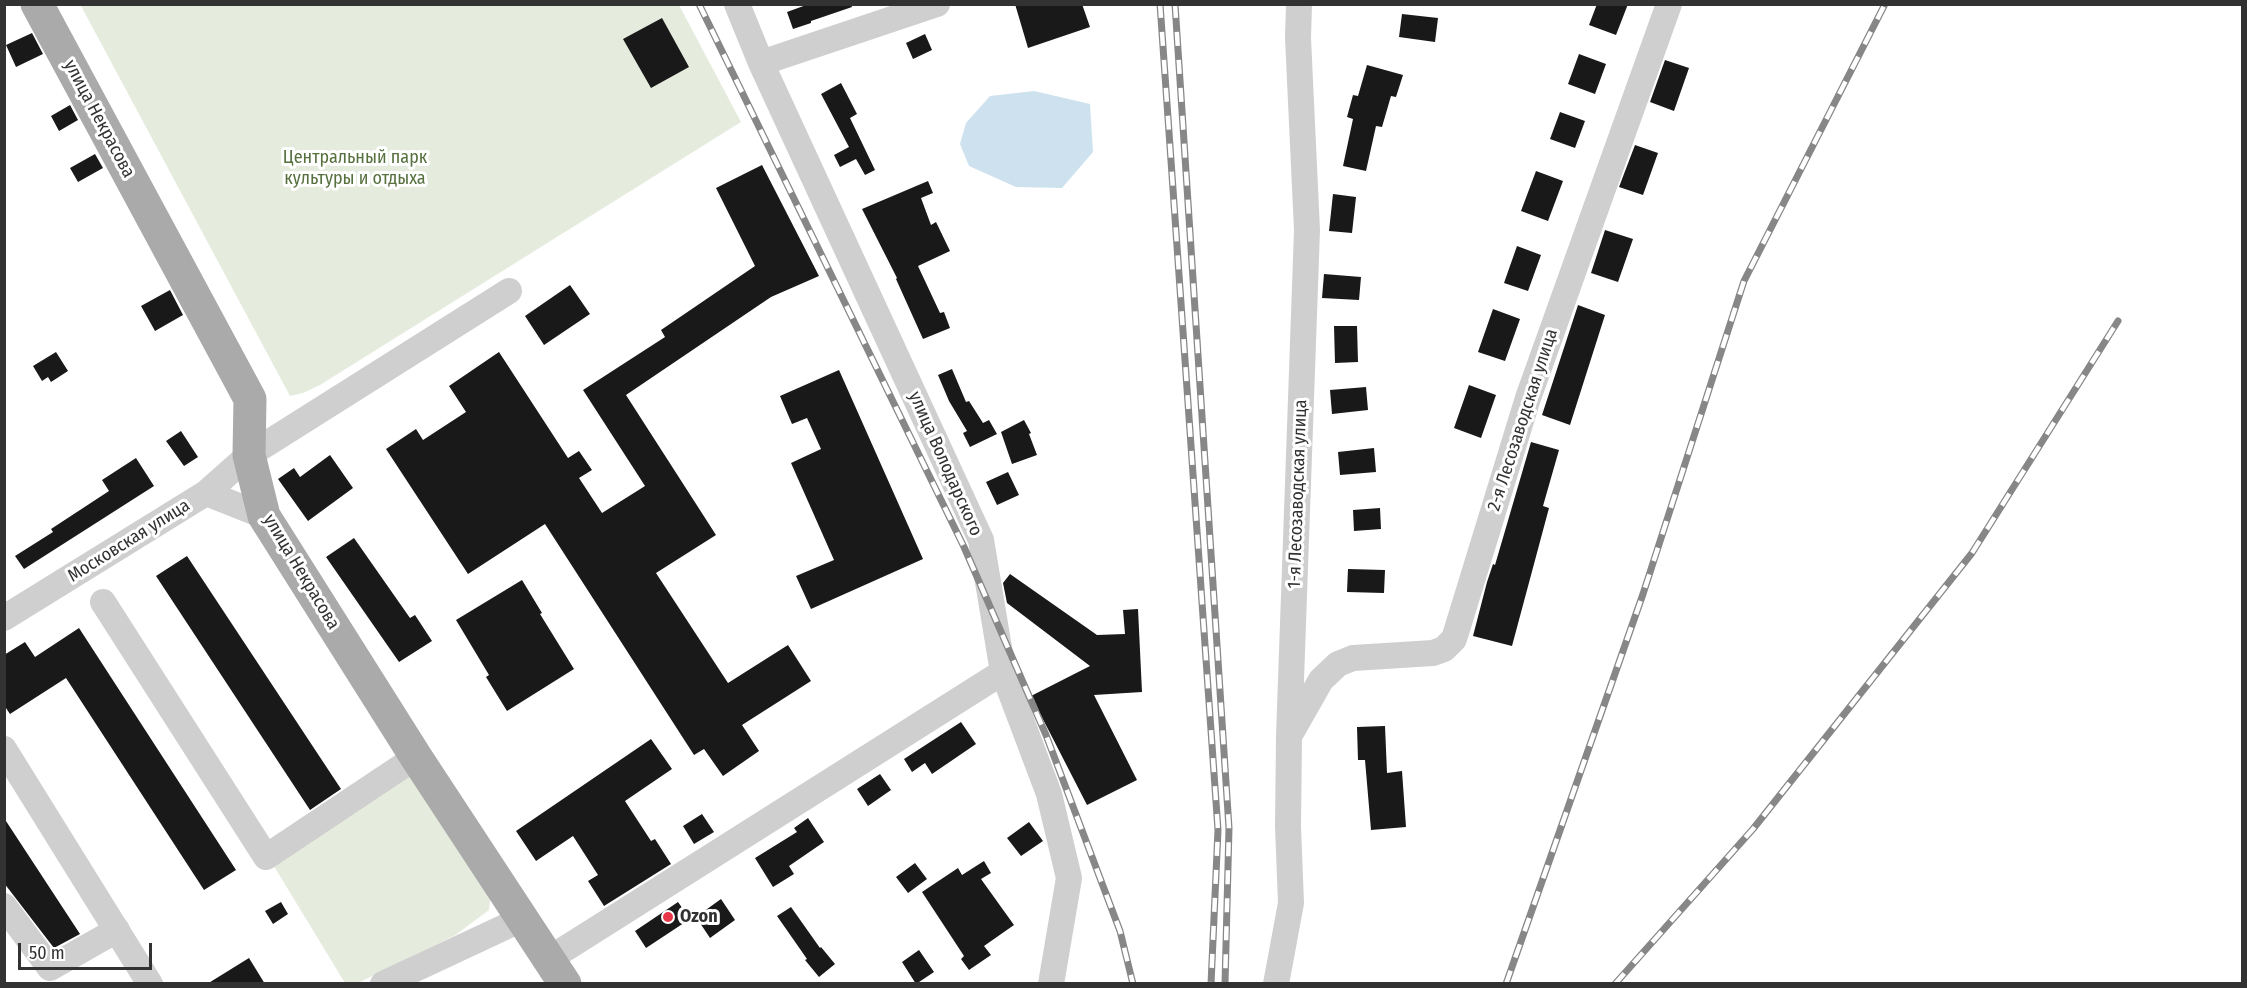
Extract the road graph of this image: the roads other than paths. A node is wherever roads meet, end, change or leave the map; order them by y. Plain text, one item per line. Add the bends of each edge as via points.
1 (38, 4) edge
2 (737, 4) edge
3 (937, 4) edge
4 (1299, 4) edge
5 (1669, 4) edge
6 (761, 63) junction
7 (509, 291) dead end
8 (249, 455) junction
9 (206, 493) junction
10 (264, 516) junction
11 (103, 602) dead end
12 (4, 618) edge
13 (1003, 672) junction
14 (1289, 736) junction
15 (4, 748) edge
16 (416, 757) junction
17 (4, 906) edge
18 (522, 919) junction
19 (117, 930) junction
20 (557, 971) edge
21 (150, 984) edge
22 (383, 984) edge
23 (1052, 984) edge
24 (1276, 984) edge

1 - 8 main road, улица Некрасова via 250,399
2 - 6 street, улица Володарского
3 - 6 street
4 - 14 street, 1-я Лесозаводская улица via 1307,230
5 - 14 street, 2-я Лесозаводская улица via 1528,398 1454,639 1433,653 1353,658 1338,664 1321,680
6 - 13 street, улица Володарского via 981,540
7 - 8 street, Московская улица
8 - 9 street, Московская улица
8 - 10 main road, улица Некрасова
9 - 10 street
9 - 12 street, Московская улица
10 - 16 main road, улица Некрасова
11 - 16 street via 266,857
13 - 20 street
13 - 23 street, улица Володарского via 1049,794 1070,878
14 - 24 street, 1-я Лесозаводская улица via 1291,903
15 - 19 street
16 - 18 main road, улица Некрасова
17 - 19 street via 50,968
18 - 20 main road, улица Некрасова
18 - 22 street
19 - 21 street

